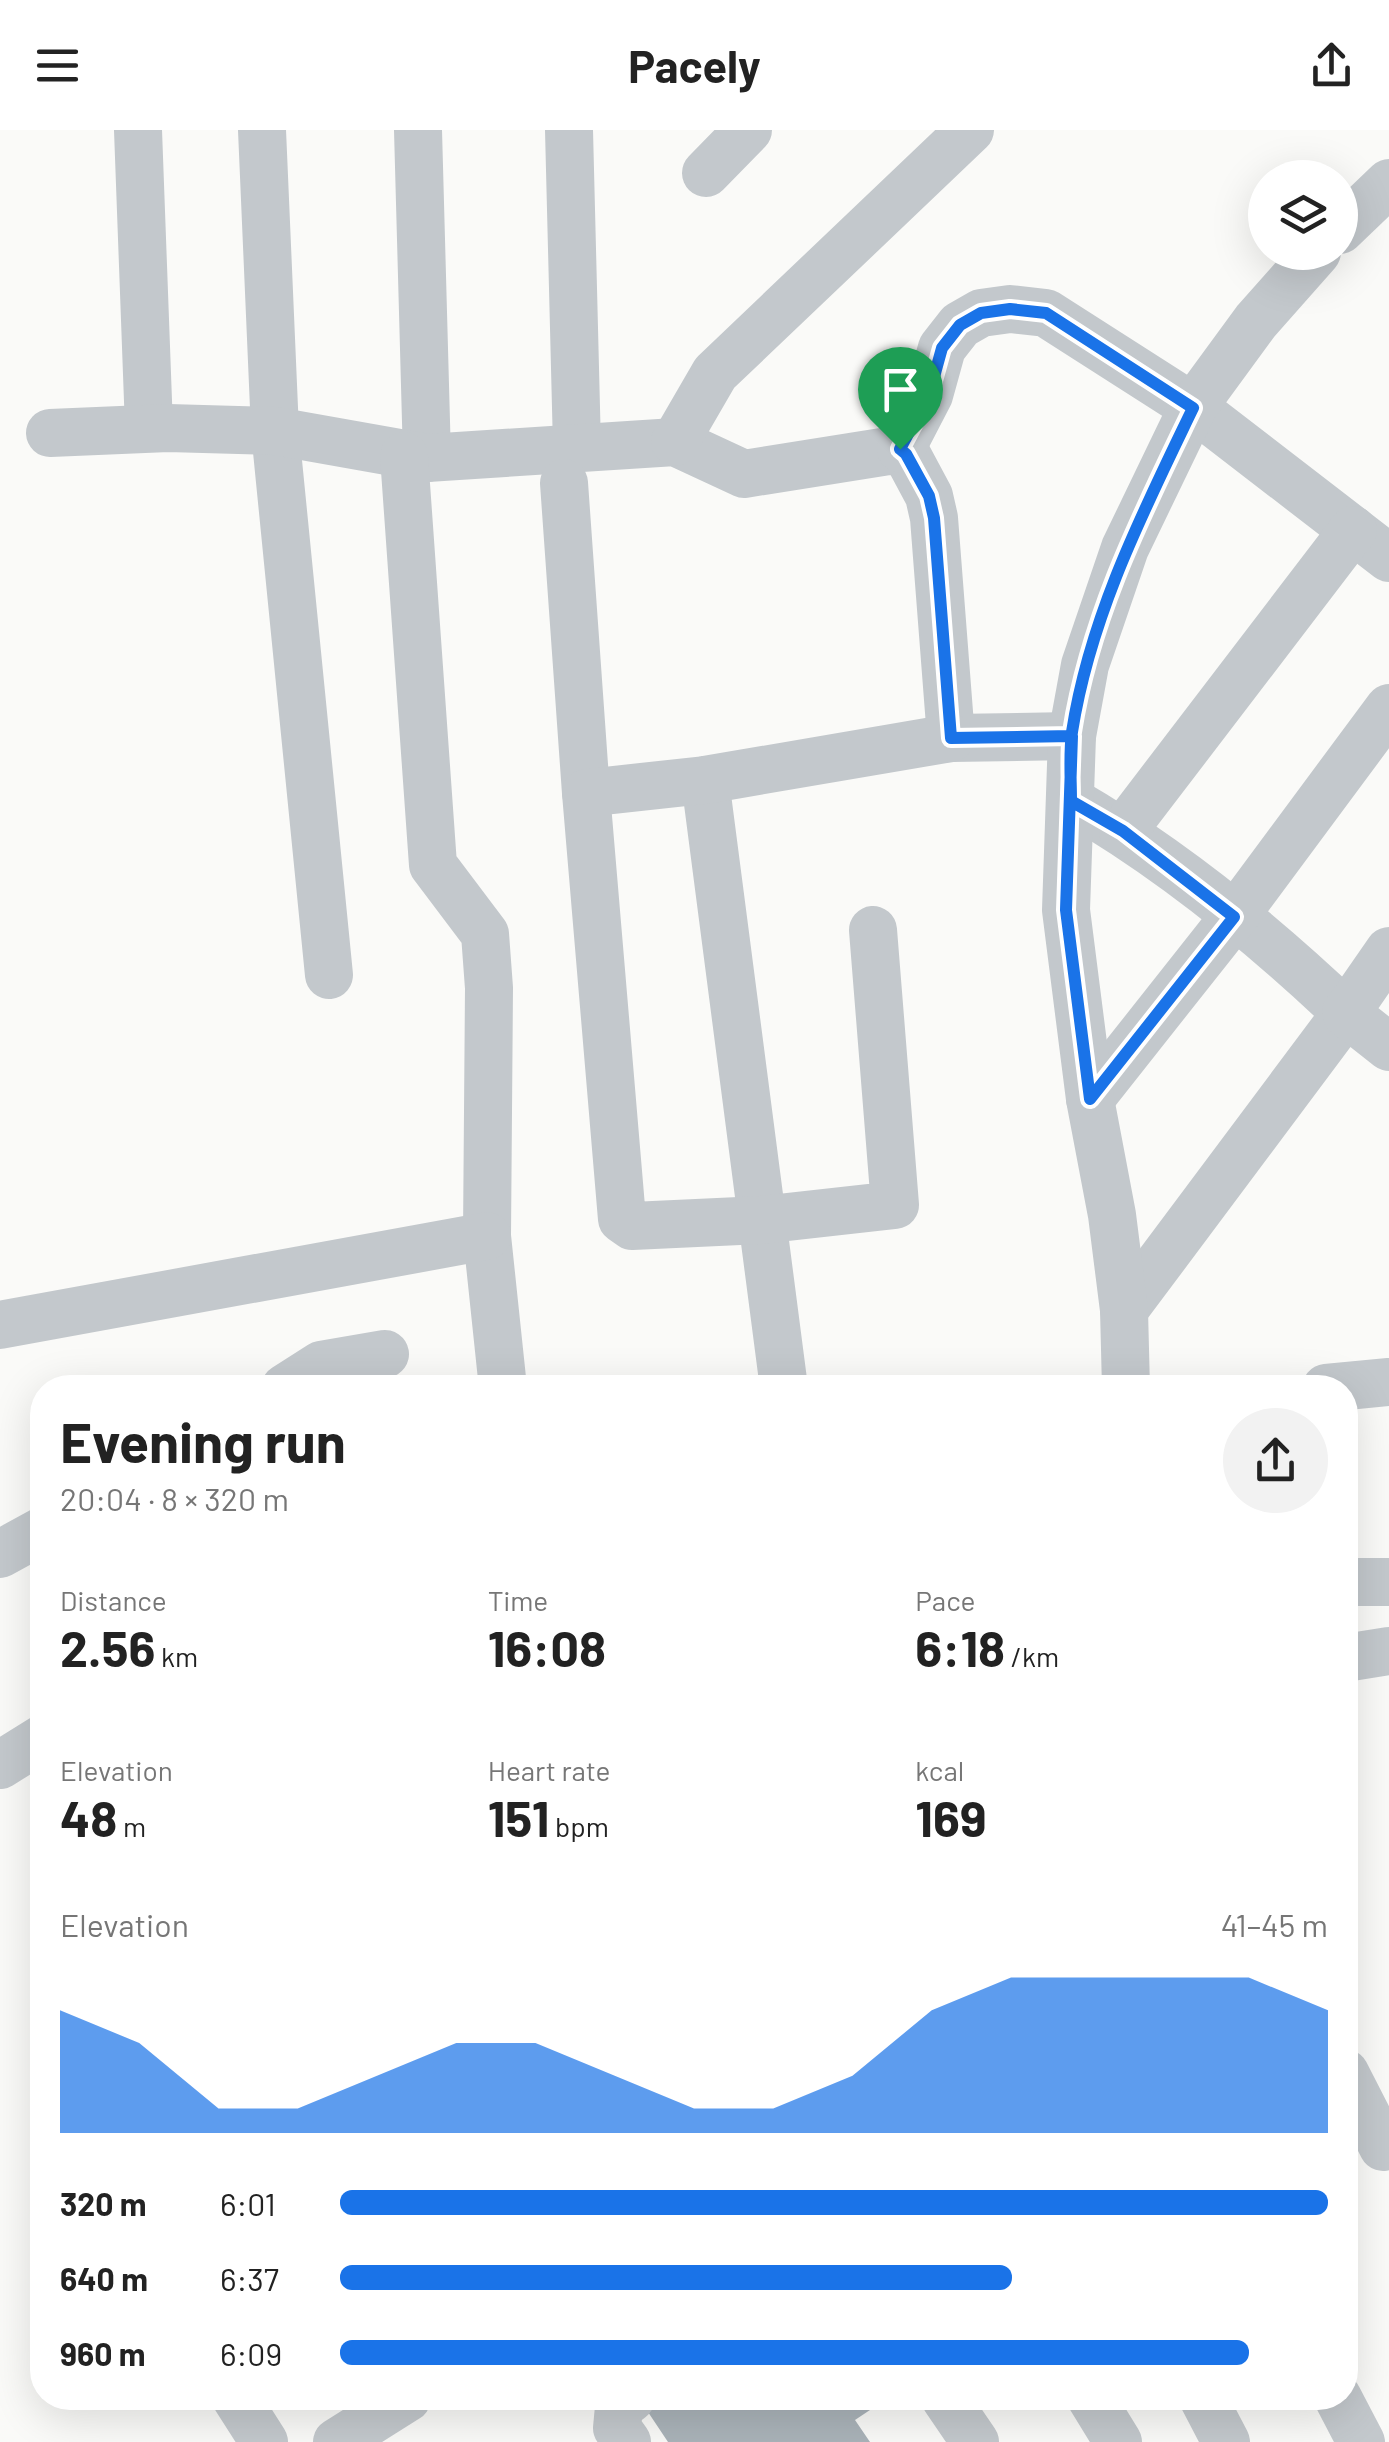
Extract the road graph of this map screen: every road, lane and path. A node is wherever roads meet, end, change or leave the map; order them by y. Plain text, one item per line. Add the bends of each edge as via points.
1 (138, 130) edge
2 (262, 130) edge
3 (418, 130) edge
4 (568, 130) edge
5 (748, 130) edge
6 (970, 130) edge
7 (706, 173) dead end
8 (1386, 192) edge
9 (1358, 215) edge
10 (1301, 270) edge
11 (1193, 408) junction
12 (149, 428) junction
13 (275, 431) junction
14 (50, 432) dead end
15 (675, 442) junction
16 (900, 449) junction
17 (415, 457) junction
18 (570, 465) junction
19 (1371, 544) edge
20 (1389, 708) edge
21 (1072, 736) junction
22 (951, 738) junction
23 (705, 780) junction
24 (586, 793) junction
25 (1071, 801) junction
26 (1123, 831) junction
27 (1234, 917) junction
28 (873, 930) dead end
29 (1389, 951) edge
30 (330, 975) dead end
31 (1346, 1013) junction
32 (1389, 1047) edge
33 (1090, 1099) junction
34 (761, 1220) junction
35 (486, 1236) junction
36 (1124, 1310) junction
37 (1, 1316) edge
38 (385, 1354) dead end
39 (305, 1375) edge
40 (502, 1375) edge
41 (782, 1375) edge
42 (1126, 1375) edge
43 (1389, 1382) edge
44 (1358, 1385) edge
45 (30, 1538) edge
46 (0, 1554) edge
47 (1358, 1582) edge
48 (1389, 1582) edge
49 (1389, 1651) edge
50 (1358, 1656) edge
51 (30, 1746) edge
52 (0, 1764) edge
53 (1358, 2113) edge
54 (1372, 2156) edge
55 (244, 2410) edge
56 (388, 2410) edge
57 (619, 2410) edge
58 (953, 2410) edge
59 (1098, 2410) edge
60 (1209, 2410) edge
61 (1344, 2410) edge
62 (264, 2442) edge
63 (337, 2442) edge
64 (627, 2442) edge
65 (975, 2442) edge
66 (1118, 2442) edge
67 (1226, 2442) edge
68 (1361, 2442) edge

1 - 12 street
2 - 13 street
3 - 17 street
4 - 18 street
5 - 7 street
6 - 15 street via 715,374
8 - 9 street
10 - 11 street
11 - 16 street via 1046,313 981,313 960,325 942,348 929,395
11 - 19 street
11 - 21 street via 1125,548 1086,665
12 - 13 street
12 - 14 street
13 - 17 street
13 - 30 street
15 - 16 street via 744,474
15 - 18 street
16 - 22 street via 929,496 934,518
17 - 18 street
17 - 35 street via 433,866 485,934
18 - 24 street
19 - 26 street
20 - 27 street
21 - 22 street
21 - 25 street
22 - 23 street
23 - 24 street
23 - 34 street
24 - 34 street via 622,1219 632,1226
25 - 26 street
25 - 33 street via 1066,910
26 - 27 street
27 - 31 street
27 - 33 street
28 - 34 street via 895,1205
29 - 31 street
31 - 32 street
31 - 36 street
33 - 36 street
34 - 41 street
35 - 37 street
35 - 40 street
36 - 42 street
38 - 39 street via 321,1365
43 - 44 street
45 - 46 street
47 - 48 street
49 - 50 street
51 - 52 street
53 - 54 street
55 - 62 street
56 - 63 street
57 - 64 street via 618,2428
58 - 65 street
59 - 66 street
60 - 67 street
61 - 68 street

